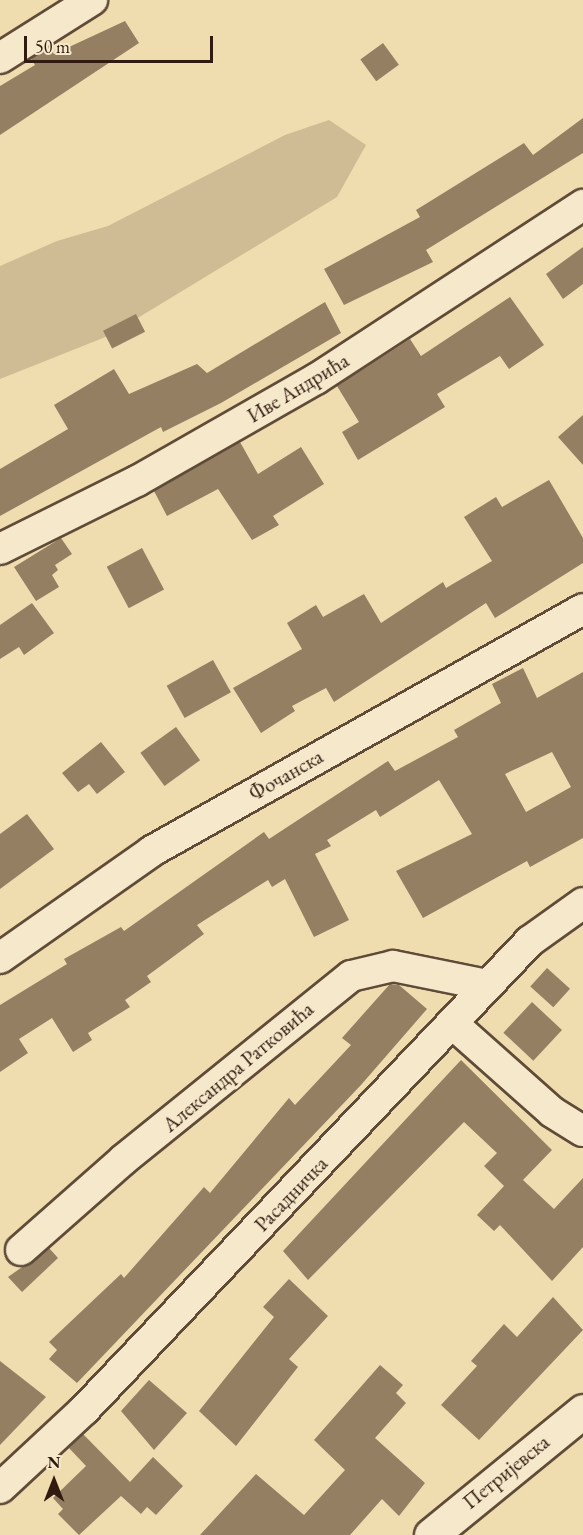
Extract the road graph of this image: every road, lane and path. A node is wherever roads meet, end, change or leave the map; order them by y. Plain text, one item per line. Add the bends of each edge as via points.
1 (92, 0) edge
2 (0, 58) edge
3 (583, 205) edge
4 (0, 549) edge
5 (583, 609) edge
6 (583, 903) edge
7 (0, 958) edge
8 (487, 985) junction
9 (453, 1024) junction
10 (583, 1131) edge
11 (21, 1250) dead end
12 (583, 1411) edge
13 (0, 1488) edge
14 (431, 1535) edge

1 - 2 street
3 - 4 street, Иве Андрића via 316,379 137,481
5 - 7 street, Фочанска via 152,851
6 - 8 street, Расадничка via 530,941
8 - 9 street, Расадничка
8 - 11 street, Александра Ратковића via 393,966 351,976 123,1160
9 - 10 street via 552,1112
9 - 13 street, Расадничка via 84,1410
12 - 14 main road, Петријевска

